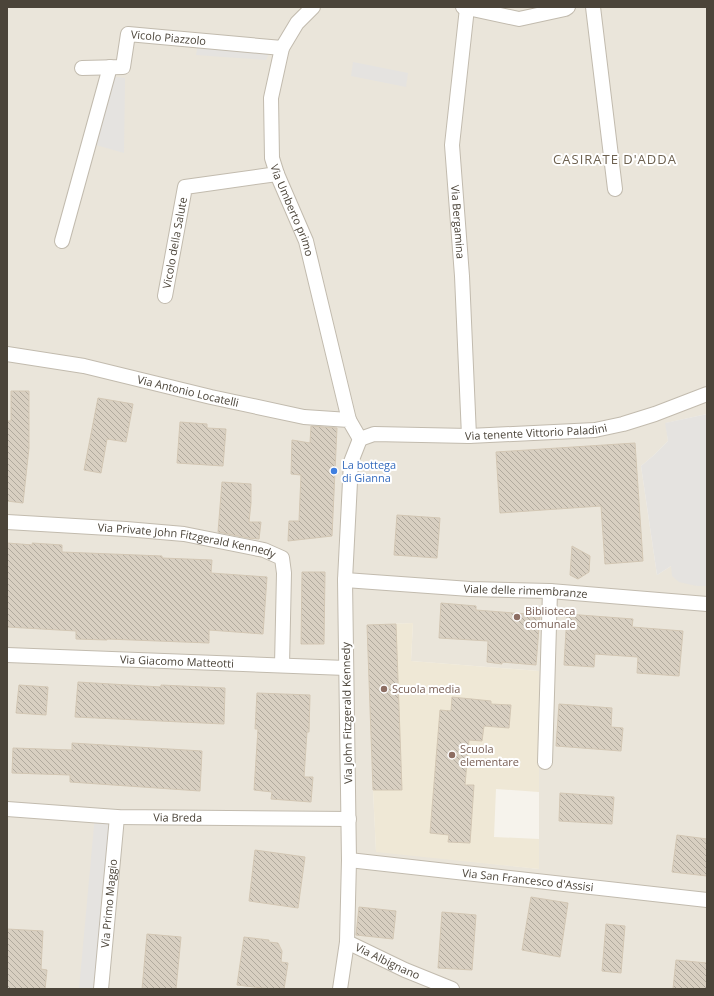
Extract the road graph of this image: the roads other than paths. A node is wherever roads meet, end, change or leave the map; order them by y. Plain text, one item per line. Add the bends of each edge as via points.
1 (313, 7) edge
2 (568, 7) edge
3 (593, 7) edge
4 (465, 8) edge
5 (282, 48) junction
6 (110, 67) junction
7 (82, 68) dead end
8 (277, 174) junction
9 (614, 189) dead end
10 (62, 241) dead end
11 (165, 296) dead end
12 (7, 354) edge
13 (707, 394) edge
14 (350, 420) junction
15 (469, 436) junction
16 (360, 439) junction
17 (7, 522) edge
18 (344, 580) junction
19 (550, 591) junction
20 (707, 604) edge
21 (7, 655) edge
22 (282, 665) junction
23 (346, 668) junction
24 (546, 762) dead end
25 (7, 809) edge
26 (117, 817) junction
27 (349, 819) junction
28 (349, 860) junction
29 (707, 900) edge
30 (347, 942) junction
31 (101, 989) edge
32 (340, 989) edge
33 (452, 989) edge

1 - 5 street, Via Umberto primo via 297,23
2 - 4 street via 519,19
3 - 9 street
4 - 15 street, Via Bergamina via 452,145 462,276
5 - 6 street, Vicolo Piazzolo via 128,34 123,67
5 - 8 street, Via Umberto primo via 271,98 272,158
6 - 7 street, Vicolo Piazzolo
6 - 10 street
8 - 11 street, Vicolo della Salute via 185,186
8 - 14 street, Via Umberto primo via 306,241
12 - 14 street, Via Antonio Locatelli via 84,366 304,417
13 - 15 street, Via tenente Vittorio Paladini via 655,414 594,430
14 - 16 street
15 - 16 street, Via tenente Vittorio Paladini via 374,434
16 - 18 street, Via John Fitzgerald Kennedy via 351,462
17 - 22 street, Via Private John Fitzgerald Kennedy via 184,534 264,550 282,558
18 - 19 street, Viale delle rimembranze via 470,589
18 - 23 street, Via John Fitzgerald Kennedy
19 - 20 street, Viale delle rimembranze
19 - 24 street
21 - 22 street, Via Giacomo Matteotti
22 - 23 street, Via Giacomo Matteotti
23 - 27 street, Via John Fitzgerald Kennedy
25 - 26 street, Via Breda
26 - 27 street, Via Breda
26 - 31 street, Via Primo Maggio
27 - 28 street, Via John Fitzgerald Kennedy
28 - 29 street, Via San Francesco d'Assisi
28 - 30 street, Via John Fitzgerald Kennedy
30 - 32 street, Via John Fitzgerald Kennedy
30 - 33 street, Via Albignano

